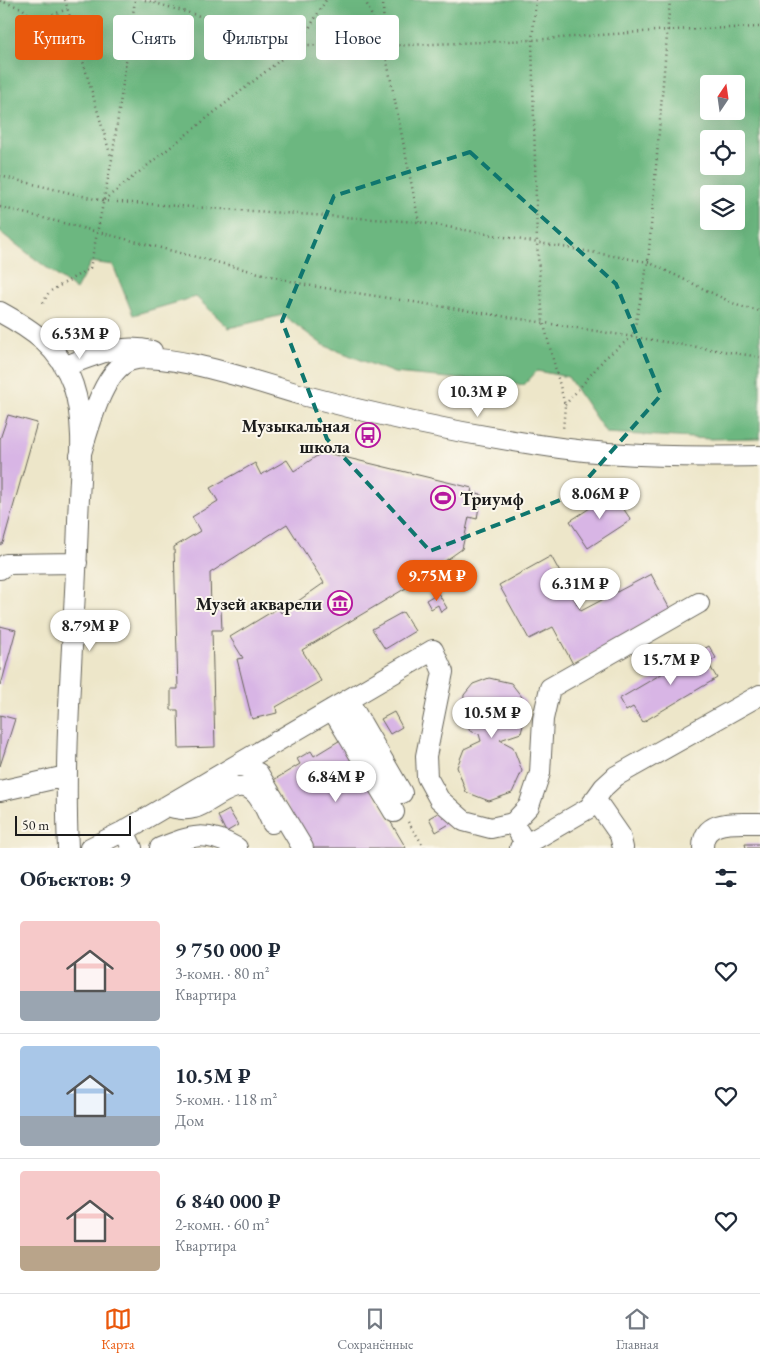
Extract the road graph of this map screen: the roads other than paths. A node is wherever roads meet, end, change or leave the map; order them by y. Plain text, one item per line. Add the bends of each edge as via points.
1 (0, 312) edge
2 (64, 367) junction
3 (199, 367) junction
4 (80, 456) junction
5 (760, 456) edge
6 (77, 563) junction
7 (0, 569) edge
8 (699, 603) dead end
9 (760, 695) edge
10 (340, 705) junction
11 (238, 764) junction
12 (66, 776) junction
13 (0, 790) edge
14 (402, 793) dead end
15 (595, 799) junction
16 (166, 806) junction
17 (394, 812) road end
18 (272, 822) dead end
19 (760, 823) edge
20 (513, 824) junction
21 (128, 839) edge
22 (523, 846) edge
23 (68, 848) edge
24 (90, 848) edge
25 (160, 848) edge
26 (237, 848) edge
27 (303, 848) edge
28 (623, 848) edge
29 (703, 848) edge

1 - 2 street via 30,328
2 - 3 street via 99,353 136,347
2 - 4 street via 77,400
3 - 4 street via 143,358 118,368 104,389
3 - 5 street via 445,430 621,454
4 - 6 street
6 - 7 street via 6,564
6 - 12 street
8 - 20 street via 550,688 543,719 540,773 529,806
9 - 15 street via 616,776
10 - 11 street
10 - 14 street
10 - 17 street
10 - 20 street via 433,650 443,672 426,756 427,777 439,799 464,821 491,828
11 - 16 street
11 - 27 street via 258,773
12 - 13 street
12 - 23 street
15 - 22 street via 589,808
15 - 28 street via 620,835
16 - 18 street via 184,810 195,808 232,788 247,788 255,793
16 - 21 street
19 - 29 street via 717,825 708,830
20 - 22 street
21 - 24 street
25 - 26 street via 191,836 220,838

